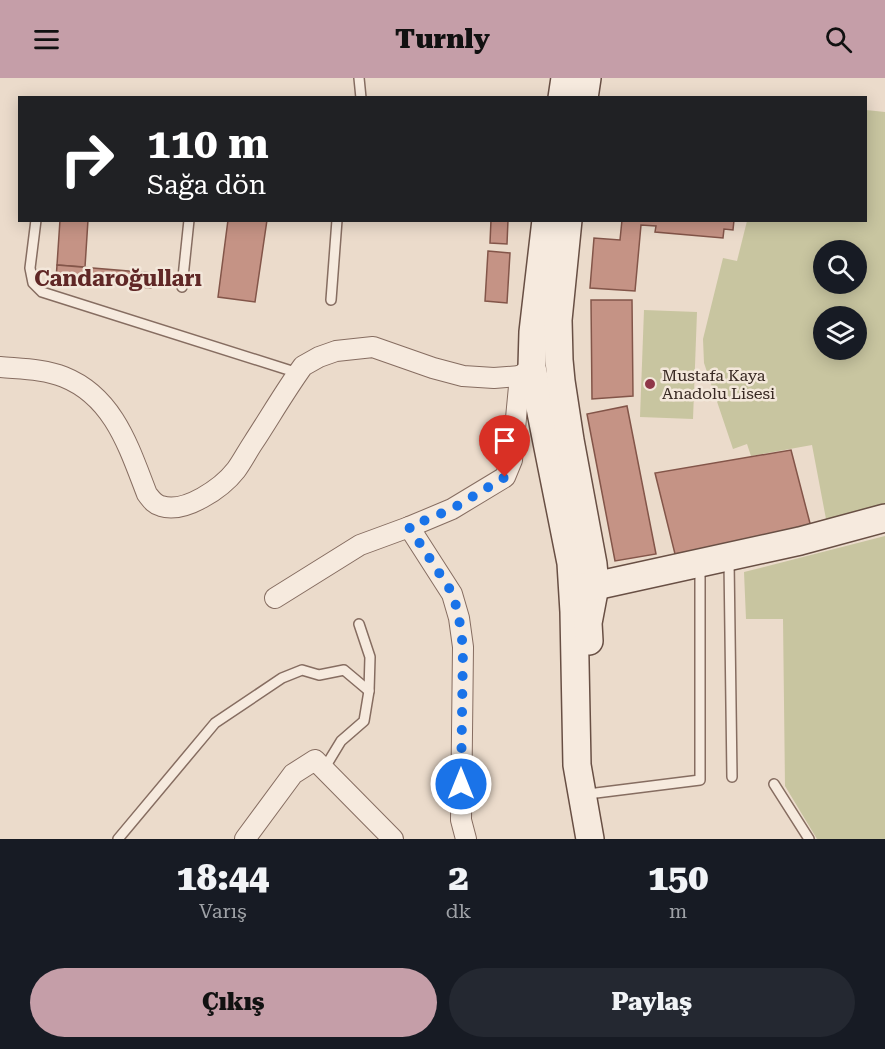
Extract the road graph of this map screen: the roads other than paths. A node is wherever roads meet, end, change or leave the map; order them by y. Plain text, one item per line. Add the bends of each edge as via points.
1 (359, 78) edge
2 (565, 78) edge
3 (587, 78) edge
4 (361, 96) edge
5 (562, 96) edge
6 (584, 96) edge
7 (36, 222) edge
8 (189, 222) edge
9 (337, 222) edge
10 (546, 222) edge
11 (568, 222) edge
12 (182, 287) dead end
13 (331, 300) dead end
14 (559, 360) junction
15 (0, 367) edge
16 (526, 372) junction
17 (298, 373) junction
18 (885, 518) edge
19 (409, 527) junction
20 (728, 557) junction
21 (700, 563) junction
22 (584, 587) junction
23 (275, 598) dead end
24 (359, 624) dead end
25 (369, 691) junction
26 (324, 769) junction
27 (732, 777) dead end
28 (774, 784) dead end
29 (596, 793) junction
30 (118, 839) edge
31 (245, 839) edge
32 (393, 839) edge
33 (465, 839) edge
34 (590, 839) edge
35 (602, 839) edge
36 (809, 839) edge

1 - 4 lane
2 - 5 main road
3 - 6 main road
7 - 17 lane via 30,268 33,283 42,292
8 - 12 lane
9 - 13 lane
10 - 16 main road
11 - 14 main road via 558,320
14 - 16 street
14 - 22 main road via 593,564
15 - 17 street via 63,377 89,391 115,419 147,494 153,502 173,508 201,500 235,471
16 - 17 street via 494,378 463,376 373,347 336,351 303,366
16 - 19 street via 512,460 505,477 452,509
16 - 22 main road via 570,562
18 - 20 main road
19 - 23 street via 360,545
19 - 33 street via 453,594 459,618 463,647 461,820
20 - 21 main road
20 - 27 lane
21 - 22 main road
21 - 29 lane via 700,780
22 - 29 main road
22 - 34 main road via 577,765
24 - 25 lane via 370,657
25 - 26 lane via 364,721 341,741
25 - 30 lane via 344,670 319,675 302,670 282,678 215,723
26 - 31 street via 315,760 293,774
26 - 32 street
28 - 36 lane
29 - 35 main road

